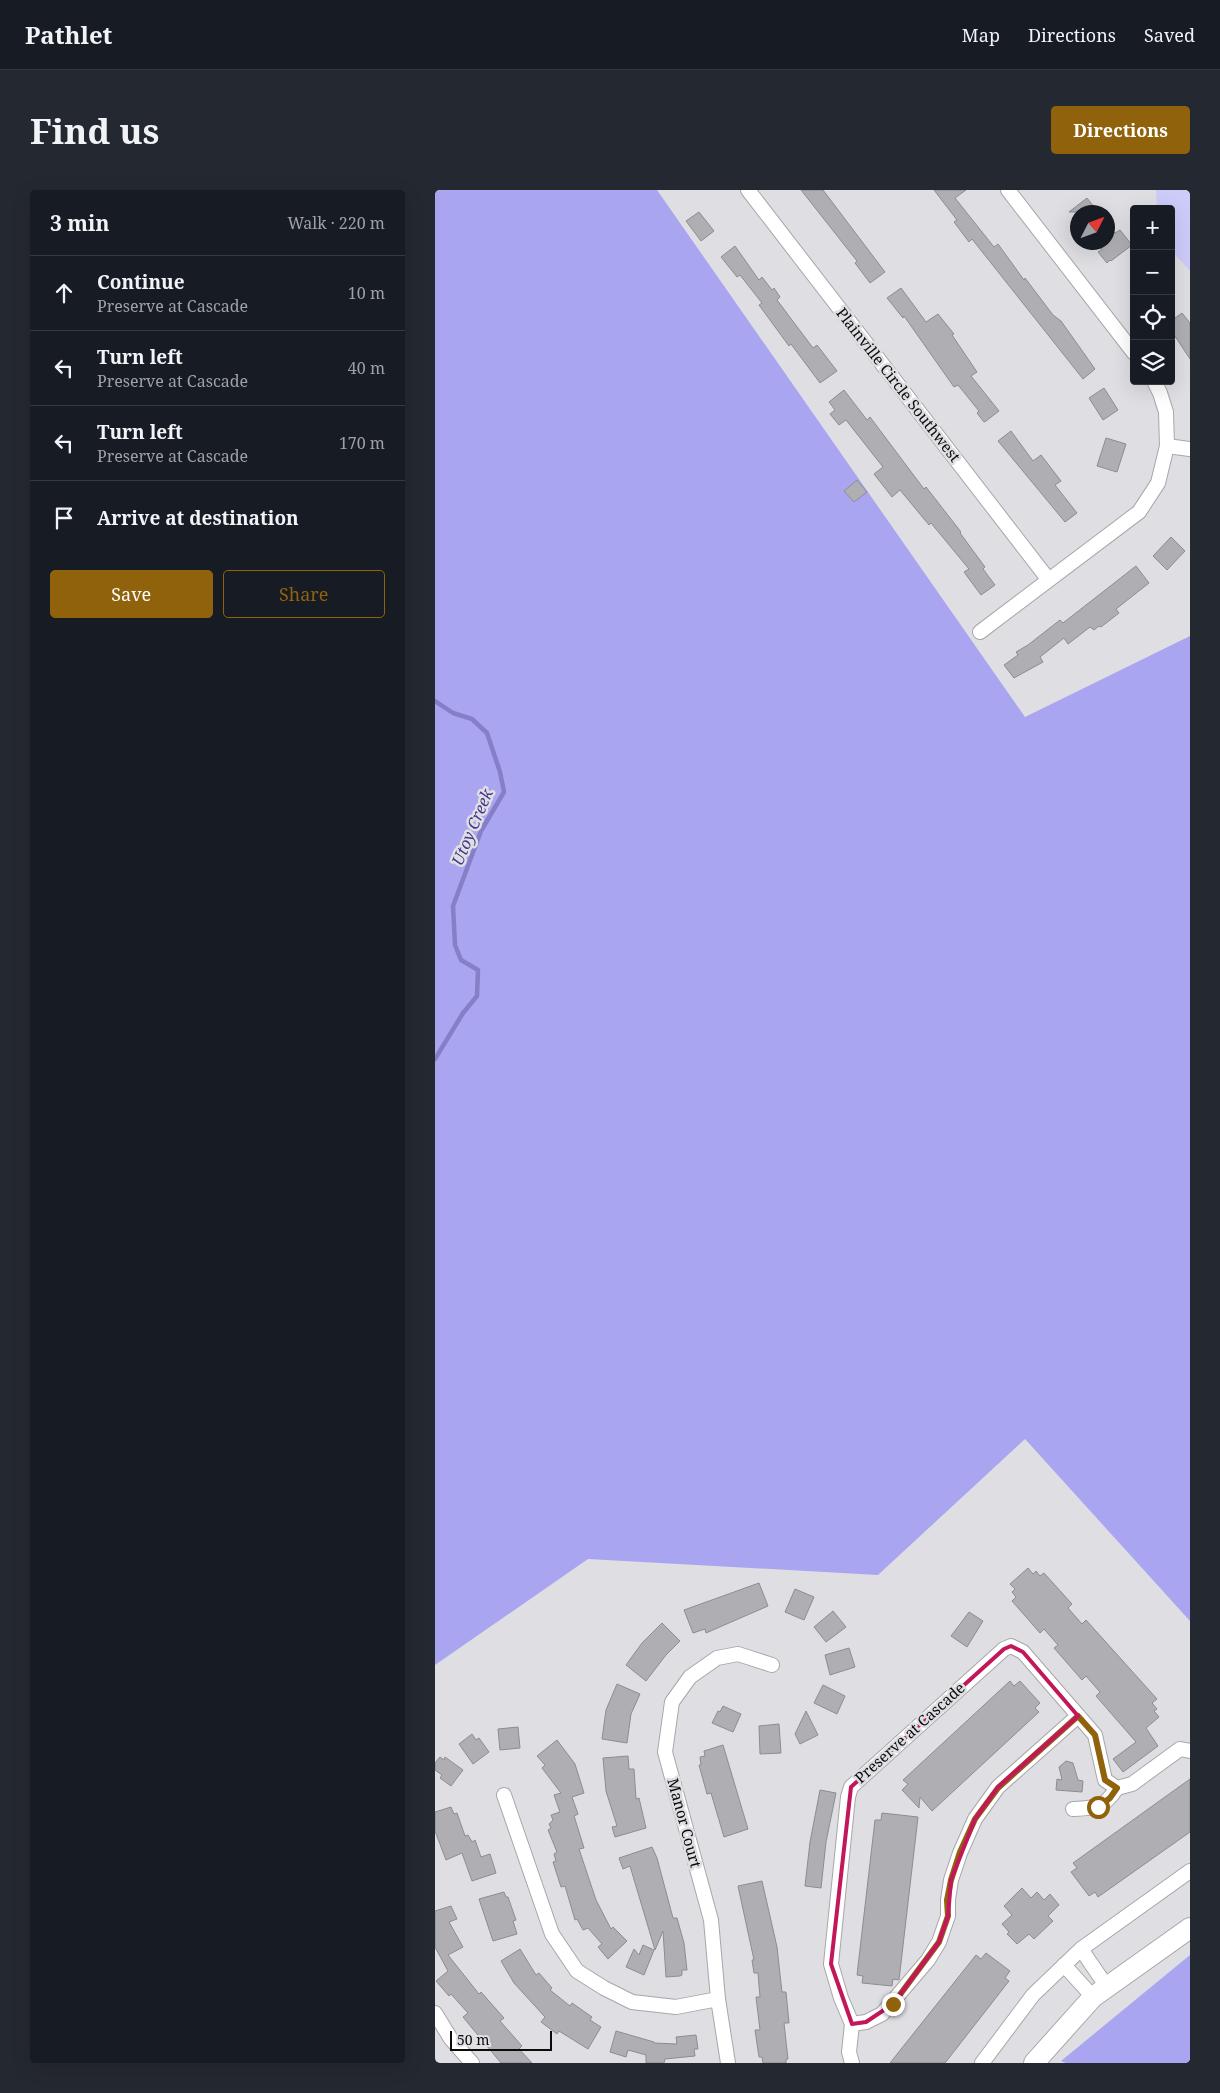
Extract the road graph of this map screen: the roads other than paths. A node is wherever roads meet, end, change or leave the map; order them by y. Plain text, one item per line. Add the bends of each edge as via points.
1 (748, 190) edge
2 (1008, 190) edge
3 (1130, 348) edge
4 (1156, 385) edge
5 (1167, 446) junction
6 (1190, 449) edge
7 (1048, 579) junction
8 (980, 632) dead end
9 (772, 1665) dead end
10 (1078, 1716) junction
11 (1190, 1751) edge
12 (1117, 1788) junction
13 (504, 1795) dead end
14 (1073, 1810) dead end
15 (1190, 1871) edge
16 (1190, 1928) edge
17 (1081, 1949) junction
18 (1064, 1965) junction
19 (1100, 1992) junction
20 (718, 2000) junction
21 (435, 2013) edge
22 (852, 2024) junction
23 (472, 2063) edge
24 (728, 2063) edge
25 (852, 2063) edge
26 (983, 2063) edge
27 (1034, 2063) edge

1 - 7 street, Plainville Circle Southwest
2 - 3 street
4 - 5 street via 1166,412
5 - 6 street
5 - 7 street via 1159,483 1139,512
7 - 8 street
9 - 20 street, Manor Court via 737,1654 717,1658 690,1677 672,1702 665,1752 711,1920
10 - 12 street, Preserve at Cascade via 1095,1735 1105,1780
10 - 22 street via 998,1788 975,1819 951,1880 948,1916 939,1942 928,1960 882,2014 866,2022
10 - 22 street, Preserve at Cascade via 1023,1652 1011,1646 851,1787 831,1964
11 - 12 street via 1180,1749 1132,1784
12 - 14 street via 1098,1807
13 - 20 street via 552,1934 577,1971 632,2002 676,2007
15 - 17 street
16 - 19 street
17 - 18 street
17 - 19 street
18 - 19 street
18 - 26 street via 1033,1995
19 - 27 street
20 - 24 street, Manor Court
21 - 23 street via 451,2039
22 - 25 street, Preserve at Cascade via 849,2052

